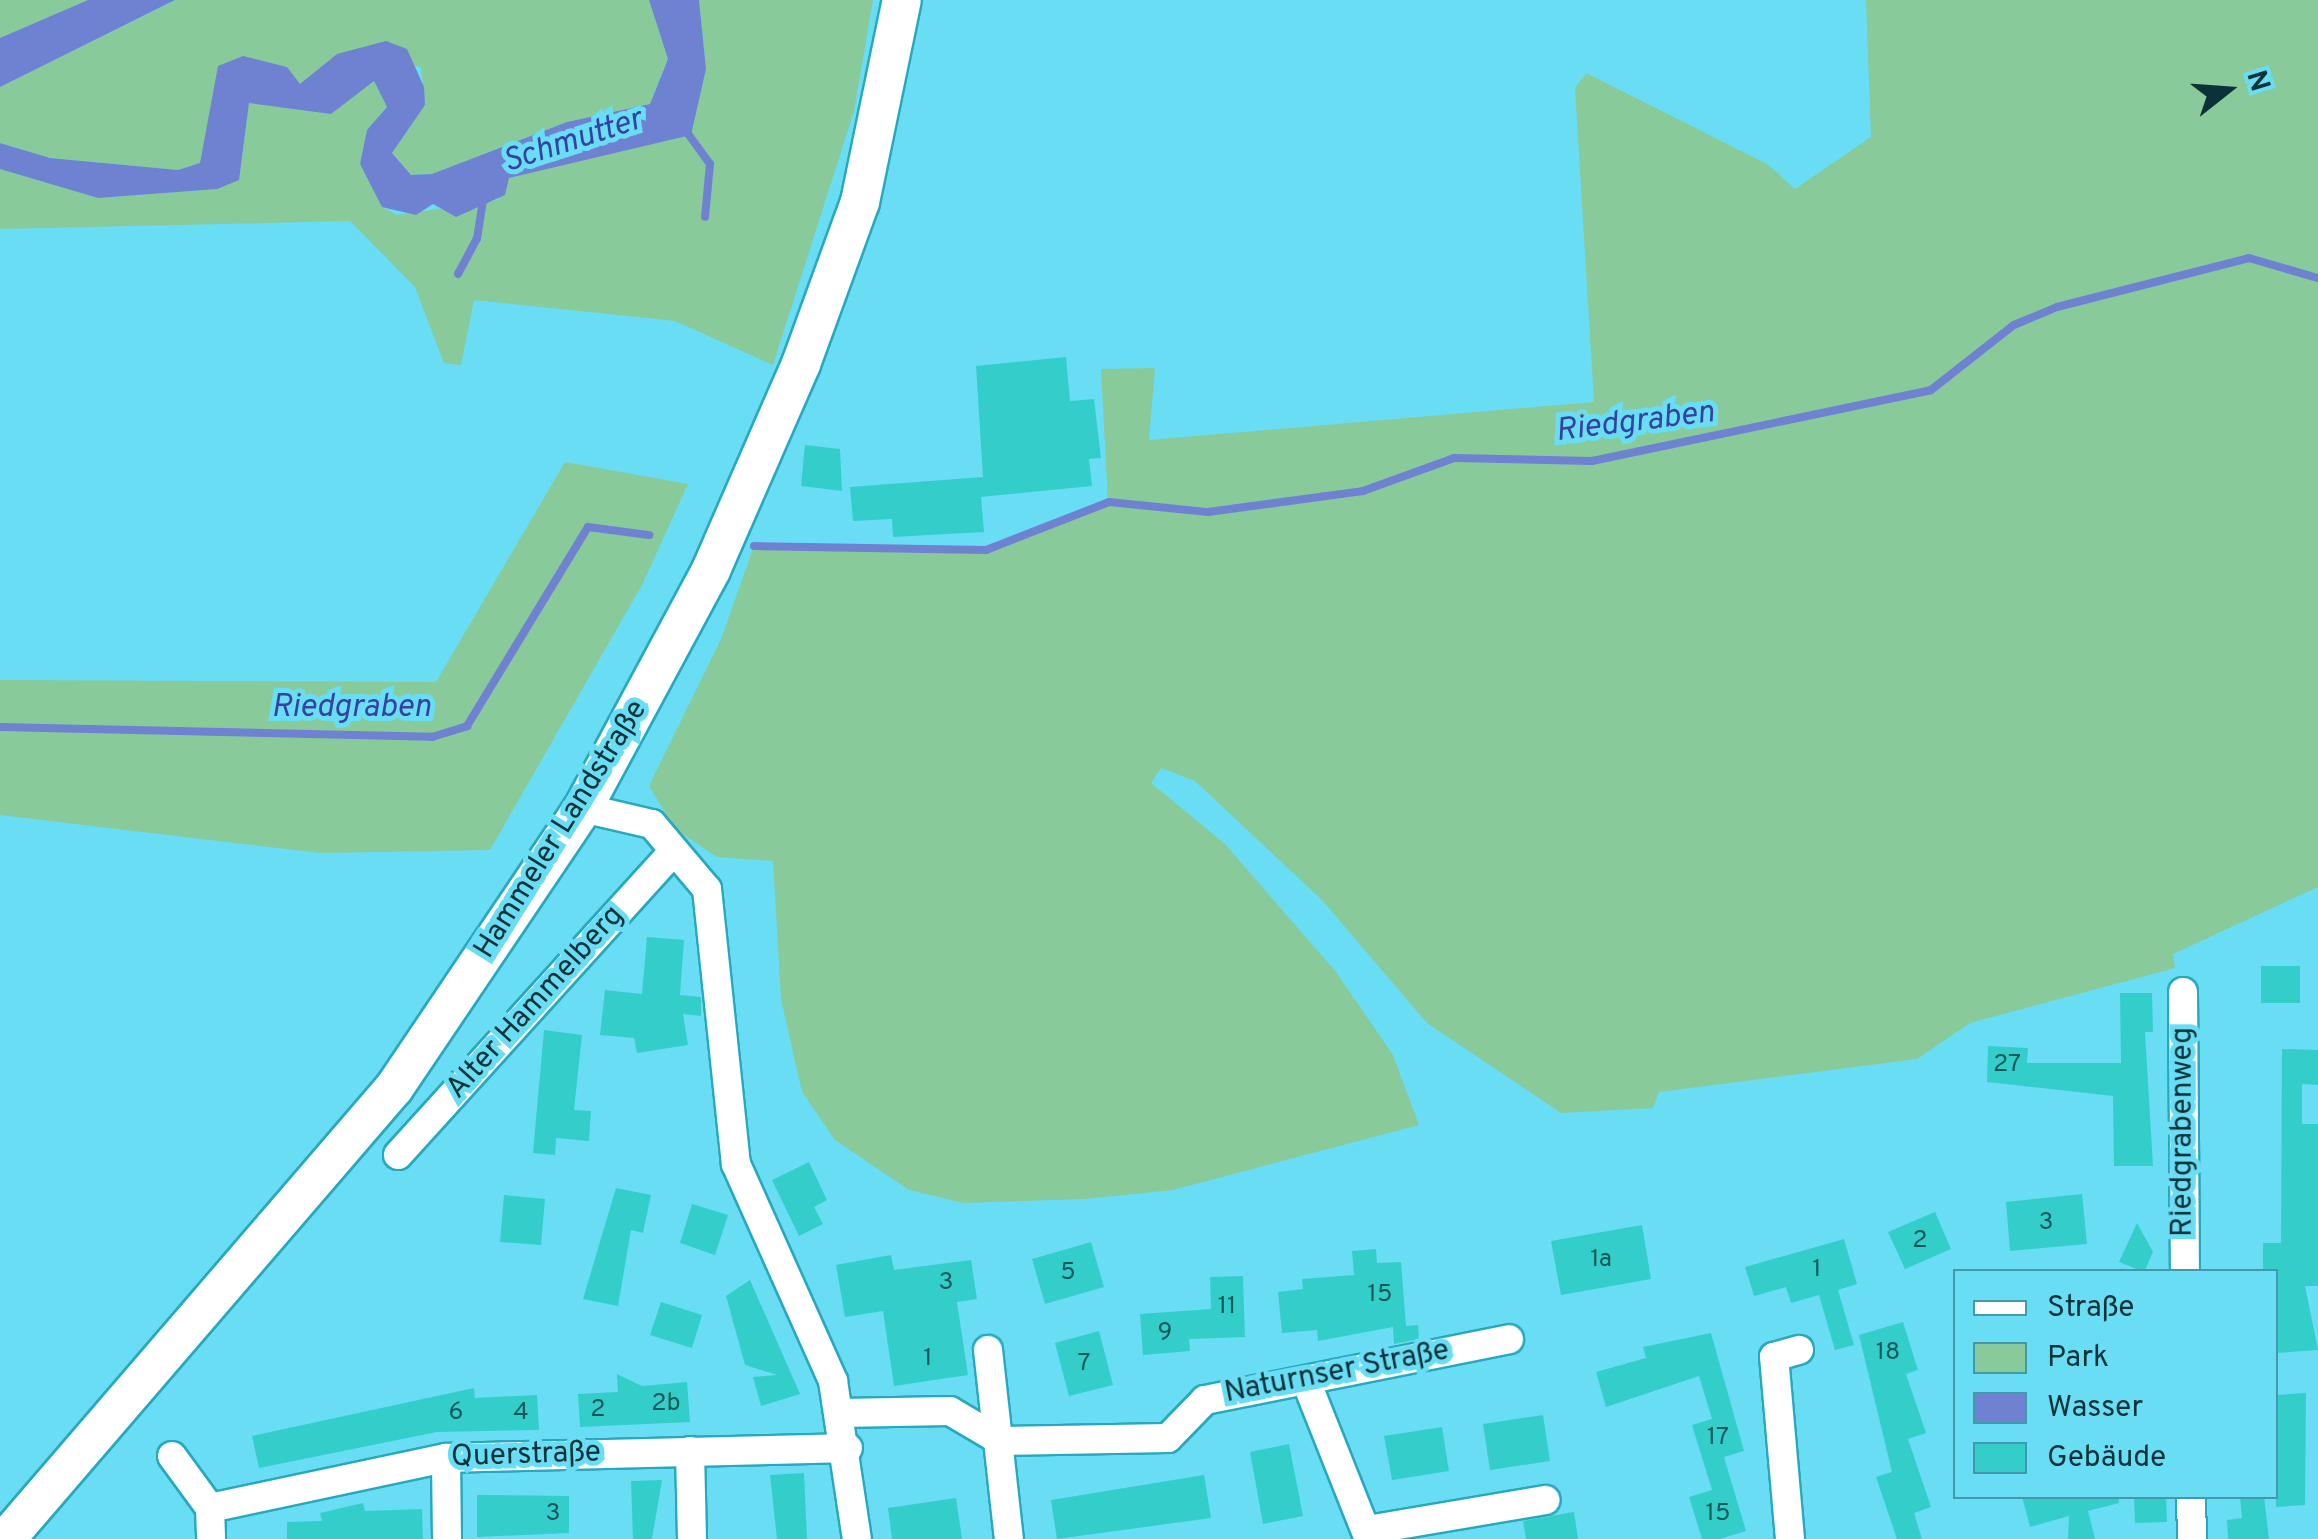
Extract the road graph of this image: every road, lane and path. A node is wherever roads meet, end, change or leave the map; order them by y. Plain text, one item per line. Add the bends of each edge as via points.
1 (902, 0) edge
2 (584, 808) junction
3 (674, 851) junction
4 (2184, 992) dead end
5 (398, 1156) dead end
6 (2185, 1269) edge
7 (1509, 1338) dead end
8 (988, 1350) dead end
9 (1798, 1350) dead end
10 (1306, 1381) junction
11 (840, 1412) junction
12 (1001, 1440) junction
13 (848, 1448) junction
14 (690, 1452) junction
15 (172, 1456) dead end
16 (446, 1458) junction
17 (2190, 1499) edge
18 (1545, 1500) dead end
19 (210, 1508) junction
20 (1369, 1535) edge
21 (6, 1539) edge
22 (210, 1539) edge
23 (447, 1539) edge
24 (692, 1539) edge
25 (857, 1539) edge
26 (1009, 1539) edge
27 (1790, 1539) edge
28 (2192, 1539) edge

1 - 2 main road, Hammeler Landstraße via 860,202 801,364 710,570
2 - 3 street via 652,824
2 - 21 main road, Hammeler Landstraße via 394,1088
3 - 5 street, Alter Hammelberg
3 - 11 street via 707,889 716,925 736,1164 816,1331
4 - 6 street, Riedgrabenweg
7 - 10 street, Naturnser Straße
8 - 12 street
9 - 27 street via 1774,1357
10 - 12 street, Naturnser Straße via 1205,1400 1168,1438
10 - 20 street via 1335,1438 1348,1505
11 - 12 street via 950,1411
11 - 13 street
12 - 26 street
13 - 14 street, Querstraße
13 - 25 street
14 - 16 street, Querstraße
14 - 24 street
15 - 19 street
16 - 19 street, Querstraße
16 - 23 street
17 - 28 street
18 - 20 street
19 - 22 street

